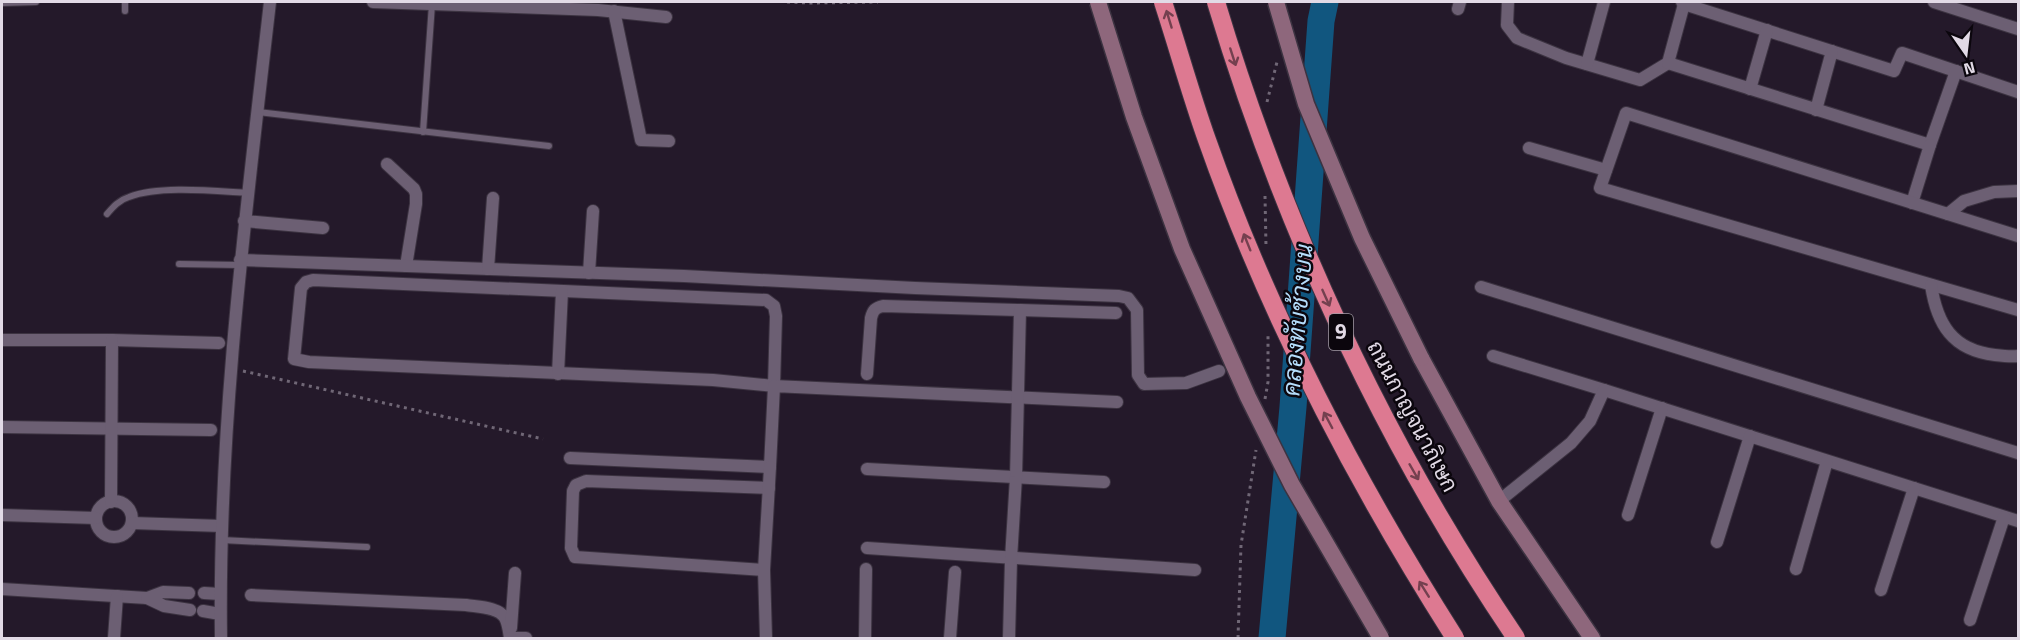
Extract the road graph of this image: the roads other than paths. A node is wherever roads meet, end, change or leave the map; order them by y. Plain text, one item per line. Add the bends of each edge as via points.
1 (36, 2) edge
2 (125, 2) edge
3 (270, 2) edge
4 (373, 2) edge
5 (1098, 2) edge
6 (1163, 2) edge
7 (1216, 2) edge
8 (1276, 2) edge
9 (1508, 2) edge
10 (1604, 2) edge
11 (1934, 2) edge
12 (2, 3) edge
13 (1683, 3) edge
14 (432, 4) junction
15 (125, 11) dead end
16 (614, 11) junction
17 (666, 17) dead end
18 (2019, 29) edge
19 (1767, 30) junction
20 (1832, 51) junction
21 (1668, 63) junction
22 (1587, 64) junction
23 (1956, 71) junction
24 (1750, 89) junction
25 (2019, 92) edge
26 (1816, 110) junction
27 (257, 112) junction
28 (423, 132) junction
29 (669, 141) dead end
30 (549, 146) dead end
31 (1930, 146) junction
32 (1529, 148) dead end
33 (387, 164) dead end
34 (1606, 170) junction
35 (2019, 191) edge
36 (248, 193) junction
37 (493, 198) dead end
38 (1912, 203) junction
39 (593, 211) dead end
40 (107, 214) dead end
41 (1948, 214) junction
42 (244, 221) junction
43 (323, 228) dead end
44 (2019, 237) edge
45 (240, 262) junction
46 (179, 264) dead end
47 (406, 266) junction
48 (488, 269) junction
49 (589, 273) junction
50 (1931, 285) junction
51 (1481, 287) dead end
52 (562, 291) junction
53 (1020, 310) junction
54 (2019, 310) edge
55 (1116, 313) dead end
56 (2, 340) edge
57 (112, 340) junction
58 (219, 344) dead end
59 (1493, 356) dead end
60 (2019, 356) edge
61 (1219, 371) dead end
62 (558, 374) junction
63 (867, 374) dead end
64 (774, 386) junction
65 (1604, 390) junction
66 (1018, 398) junction
67 (1117, 402) dead end
68 (1662, 408) junction
69 (2, 427) edge
70 (112, 429) junction
71 (211, 430) dead end
72 (1750, 436) junction
73 (2019, 453) edge
74 (570, 458) dead end
75 (1827, 461) junction
76 (770, 467) junction
77 (867, 469) dead end
78 (1016, 477) junction
79 (1104, 482) dead end
80 (769, 488) junction
81 (1914, 488) junction
82 (1499, 501) junction
83 (111, 502) junction
84 (2, 515) edge
85 (1628, 515) dead end
86 (2004, 517) junction
87 (96, 518) junction
88 (2019, 521) edge
89 (132, 523) junction
90 (222, 526) junction
91 (222, 540) junction
92 (1717, 542) dead end
93 (367, 547) dead end
94 (867, 548) dead end
95 (1011, 559) junction
96 (866, 569) dead end
97 (1797, 569) dead end
98 (764, 570) junction
99 (1195, 570) dead end
100 (955, 572) dead end
101 (515, 573) dead end
102 (2, 589) edge
103 (1881, 590) dead end
104 (189, 593) dead end
105 (204, 593) dead end
106 (220, 594) junction
107 (251, 595) dead end
108 (117, 596) junction
109 (147, 598) junction
110 (190, 610) dead end
111 (203, 611) dead end
112 (220, 614) junction
113 (1970, 621) dead end
114 (510, 638) edge
115 (114, 639) edge
116 (221, 639) edge
117 (526, 639) edge
118 (766, 639) edge
119 (866, 639) edge
120 (950, 639) edge
121 (1008, 639) edge
122 (1381, 639) edge
123 (1455, 639) edge
124 (1516, 639) edge
125 (1592, 639) edge

1 - 12 lane
2 - 15 lane
3 - 27 street
4 - 14 street
5 - 122 main road, bridge via 1182,249 1248,398 1292,485
123 -> 6 highway, 9, bridge via 1353,467 1289,340 1207,140
7 -> 124 highway, ถนนกาญจนาภิเษก / 9, bridge via 1254,122 1335,318 1397,443
8 - 82 main road, bridge via 1306,104 1362,238 1421,358
9 - 22 street via 1507,25 1516,38
10 - 22 street
11 - 18 street
13 - 19 street
13 - 21 street
14 - 16 street
14 - 28 lane
16 - 17 street
16 - 29 street via 641,140
19 - 20 street
19 - 24 street
20 - 23 street via 1894,71 1902,53
20 - 26 street
21 - 22 street via 1640,80
21 - 24 street
23 - 25 street
23 - 31 street
24 - 26 street
26 - 31 street
27 - 28 lane
27 - 36 street
28 - 30 lane
31 - 38 street
32 - 34 street
33 - 47 street via 416,194
34 - 38 street via 1626,113
34 - 50 street via 1600,188
35 - 41 street via 1994,192 1964,201
36 - 40 lane via 186,190 142,194 119,202
36 - 42 street
37 - 48 street
38 - 41 street
39 - 49 street
41 - 44 street
42 - 43 street
42 - 45 street
45 - 46 lane
45 - 47 street
45 - 90 street
47 - 48 street
48 - 49 street
49 - 61 street via 1119,296 1128,298 1137,310 1138,375 1144,384 1186,382
50 - 54 street
50 - 60 street via 1942,325 1957,342 1985,354
51 - 73 street
52 - 62 street
52 - 62 street via 313,280 301,288 294,359
52 - 64 street via 766,300 774,306 776,316
53 - 55 street
53 - 63 street via 877,307 872,311
53 - 66 street
56 - 57 street
57 - 58 street
57 - 70 street
59 - 65 street
62 - 64 street
64 - 66 street
64 - 76 street
65 - 68 street
65 - 82 street via 1590,421 1571,443
66 - 67 street
66 - 78 street
68 - 72 street
68 - 85 street
69 - 70 street
70 - 71 street
70 - 83 street
72 - 75 street
72 - 92 street
74 - 76 street
75 - 81 street
75 - 97 street
76 - 80 street
77 - 78 street
78 - 79 street
78 - 95 street
80 - 98 street
80 - 98 street via 585,481 573,491 571,548 575,557
81 - 86 street
81 - 103 street
82 - 125 main road
83 - 87 street via 101,507
83 - 89 street via 127,507
84 - 87 street
86 - 88 street
86 - 113 street
87 - 89 street via 99,529 108,536 121,536
89 - 90 street
90 - 91 street
91 - 93 lane
91 - 106 street
94 - 95 street
95 - 99 street
95 - 121 street
96 - 119 street
98 - 118 street
100 - 120 street
101 - 114 street
102 - 108 street
104 - 109 street via 163,592
105 - 106 street
106 - 112 street
107 - 114 street via 466,605 498,611 505,617
108 - 109 street
108 - 115 street
109 - 110 street via 164,606
111 - 112 street
112 - 116 street
114 - 117 street

